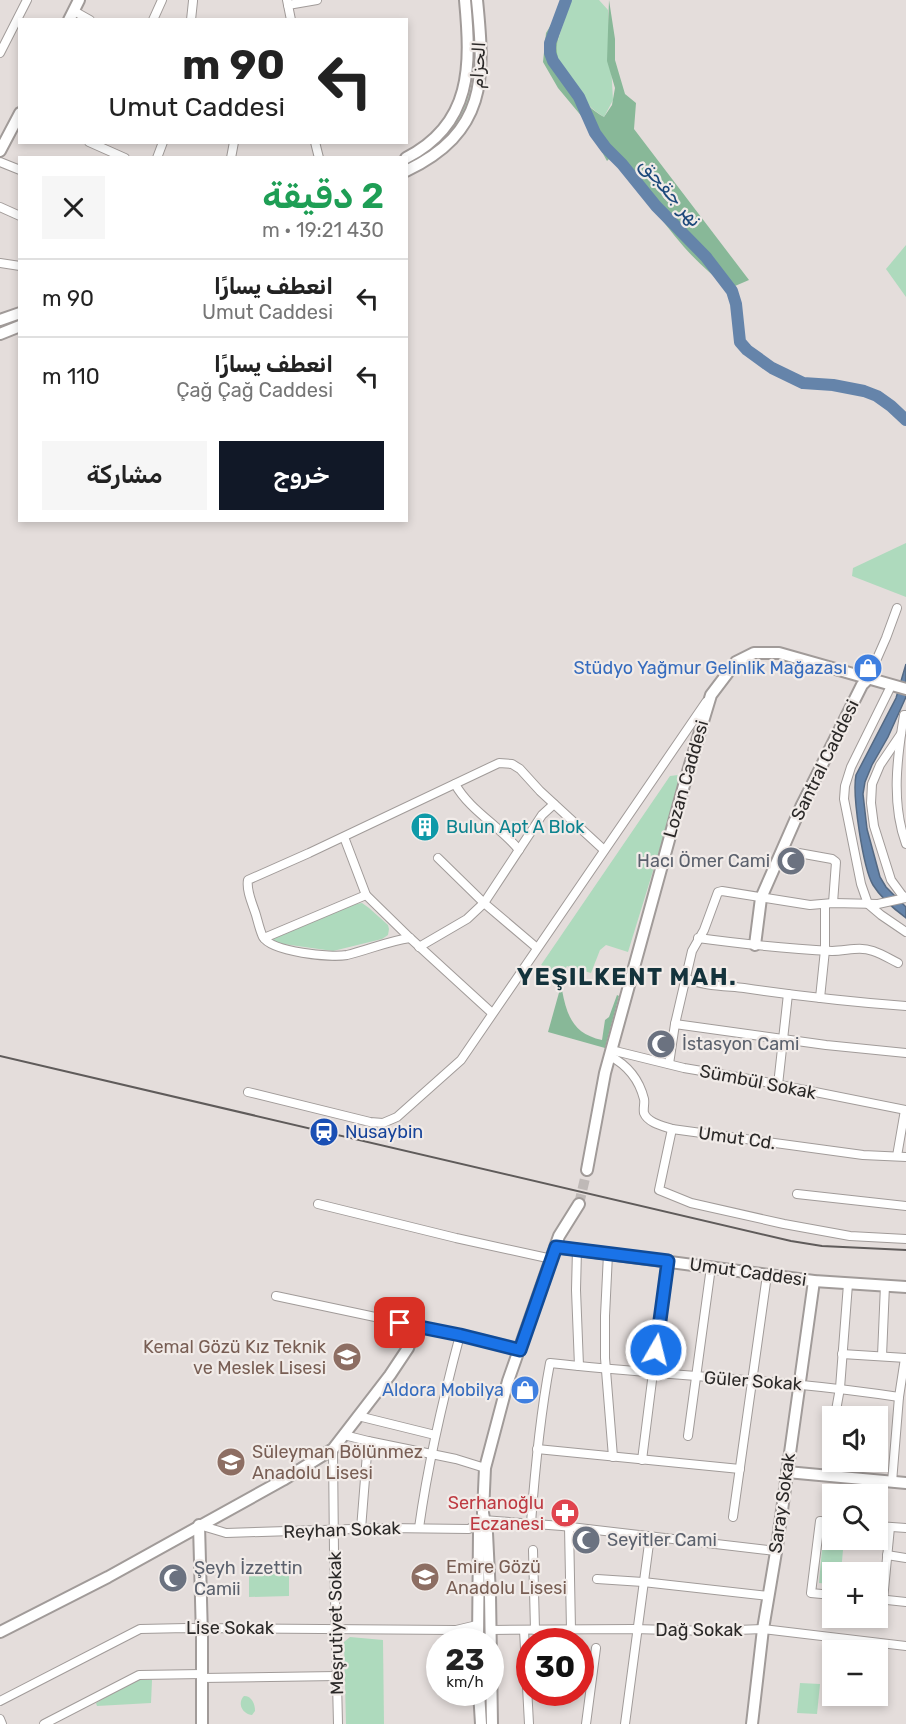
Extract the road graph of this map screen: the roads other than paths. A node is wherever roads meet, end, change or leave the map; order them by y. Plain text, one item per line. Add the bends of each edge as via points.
1 (27, 0) edge
2 (80, 0) edge
3 (162, 0) edge
4 (315, 0) edge
5 (465, 0) edge
6 (477, 0) edge
7 (193, 1) edge
8 (288, 2) edge
9 (71, 15) edge
10 (154, 18) edge
11 (191, 18) edge
12 (291, 18) edge
13 (1, 50) edge
14 (18, 115) edge
15 (94, 144) edge
16 (0, 151) edge
17 (120, 156) edge
18 (408, 157) edge
19 (0, 162) edge
20 (18, 169) edge
21 (408, 170) edge
22 (0, 207) edge
23 (18, 215) edge
24 (0, 263) edge
25 (18, 266) edge
26 (18, 314) edge
27 (0, 320) edge
28 (18, 327) edge
29 (0, 334) edge
30 (897, 608) dead end
31 (868, 679) junction
32 (898, 688) edge
33 (711, 696) junction
34 (906, 715) edge
35 (901, 734) junction
36 (455, 784) junction
37 (554, 804) junction
38 (344, 837) junction
39 (906, 844) edge
40 (519, 850) junction
41 (604, 850) junction
42 (782, 850) junction
43 (438, 858) dead end
44 (366, 895) junction
45 (761, 898) junction
46 (906, 898) edge
47 (484, 903) junction
48 (829, 903) junction
49 (868, 904) junction
50 (906, 932) edge
51 (264, 938) junction
52 (410, 938) junction
53 (698, 938) junction
54 (755, 945) junction
55 (419, 947) junction
56 (537, 948) junction
57 (825, 950) junction
58 (898, 963) dead end
59 (685, 978) junction
60 (788, 994) junction
61 (820, 998) junction
62 (906, 1006) edge
63 (492, 1013) junction
64 (675, 1024) junction
65 (783, 1039) junction
66 (611, 1053) junction
67 (906, 1053) edge
68 (669, 1064) junction
69 (778, 1085) junction
70 (248, 1092) dead end
71 (905, 1110) edge
72 (672, 1129) junction
73 (897, 1156) junction
74 (906, 1156) edge
75 (586, 1170) tunnel mouth
76 (797, 1194) dead end
77 (318, 1204) dead end
78 (579, 1204) tunnel mouth
79 (906, 1206) edge
80 (906, 1239) edge
81 (556, 1247) junction
82 (577, 1249) junction
83 (608, 1254) junction
84 (552, 1258) junction
85 (668, 1261) junction
86 (711, 1267) junction
87 (767, 1275) junction
88 (813, 1281) junction
89 (848, 1284) junction
90 (885, 1285) junction
91 (906, 1287) edge
92 (276, 1296) dead end
93 (416, 1326) junction
94 (460, 1335) junction
95 (520, 1350) junction
96 (842, 1354) junction
97 (882, 1356) junction
98 (905, 1358) edge
99 (579, 1366) junction
100 (606, 1370) junction
101 (652, 1373) junction
102 (697, 1376) junction
103 (752, 1381) junction
104 (798, 1384) junction
105 (840, 1388) junction
106 (899, 1397) junction
107 (837, 1406) edge
108 (358, 1416) junction
109 (344, 1435) junction
110 (435, 1435) junction
111 (688, 1436) dead end
112 (368, 1441) junction
113 (333, 1449) junction
114 (537, 1449) junction
115 (431, 1454) junction
116 (613, 1457) junction
117 (642, 1460) junction
118 (485, 1468) junction
119 (740, 1469) junction
120 (787, 1472) junction
121 (829, 1472) edge
122 (829, 1476) junction
123 (892, 1482) junction
124 (906, 1483) edge
125 (733, 1517) dead end
126 (483, 1521) junction
127 (822, 1521) edge
128 (531, 1523) junction
129 (199, 1525) junction
130 (569, 1526) junction
131 (890, 1527) joint
132 (419, 1528) junction
133 (906, 1528) edge
134 (361, 1529) junction
135 (334, 1530) junction
136 (650, 1536) junction
137 (533, 1550) dead end
138 (776, 1551) junction
139 (887, 1556) junction
140 (906, 1558) edge
141 (886, 1562) edge
142 (597, 1579) dead end
143 (643, 1582) junction
144 (822, 1594) edge
145 (769, 1596) junction
146 (888, 1600) edge
147 (906, 1602) edge
148 (477, 1625) junction
149 (202, 1628) junction
150 (477, 1628) edge
151 (490, 1628) edge
152 (535, 1628) edge
153 (571, 1628) edge
154 (335, 1629) junction
155 (637, 1629) junction
156 (763, 1629) junction
157 (594, 1630) edge
158 (0, 1632) edge
159 (906, 1646) edge
160 (596, 1648) dead end
161 (594, 1661) edge
162 (202, 1676) junction
163 (337, 1676) junction
164 (0, 1701) edge
165 (480, 1706) edge
166 (492, 1706) edge
167 (529, 1706) edge
168 (588, 1706) edge
169 (0, 1719) edge
170 (2, 1724) edge
171 (44, 1724) edge
172 (202, 1724) edge
173 (338, 1724) edge
174 (481, 1724) edge
175 (492, 1724) edge
176 (529, 1724) edge
177 (585, 1724) edge
178 (625, 1724) edge
179 (752, 1724) edge

1 - 13 street
2 - 9 street
3 - 10 street
4 - 8 street
5 - 18 street, الحزام via 469,53 461,99 435,140
6 - 21 street, الحزام via 481,71 470,114 442,150
7 - 11 street
8 - 12 street
14 - 16 street
15 - 17 street
19 - 20 street
22 - 23 street
24 - 25 street
26 - 27 street
28 - 29 street
30 - 31 street
31 - 32 street, Lozan Caddesi
31 - 33 street, Lozan Caddesi via 779,653 754,653 736,662
31 - 42 street, Santral Caddesi via 821,764
32 - 49 street via 851,767 845,786 844,800
33 - 41 street
33 - 66 street, Lozan Caddesi
34 - 35 street
35 - 39 street via 897,800
35 - 46 street via 876,774 871,803 891,880
36 - 37 street via 499,763 512,764
36 - 38 street
36 - 40 street
37 - 40 street
37 - 41 street
38 - 44 street
38 - 51 street via 248,880
40 - 47 street
41 - 56 street
42 - 45 street, Santral Caddesi
42 - 48 street via 837,862
43 - 47 street
44 - 51 street
44 - 52 street
45 - 48 street via 810,905
45 - 53 street via 718,892
45 - 54 street, Santral Caddesi
46 - 49 street
47 - 55 street via 467,919
47 - 56 street
48 - 49 street
48 - 57 street
49 - 50 street
51 - 52 street via 279,947 332,956
52 - 55 street
53 - 54 street
53 - 59 street
54 - 57 street
55 - 63 street
56 - 63 street
57 - 58 street via 873,951
57 - 61 street
59 - 60 street
59 - 64 street
60 - 61 street
60 - 65 street
61 - 62 street
63 - 70 street via 461,1060 397,1117 383,1123
64 - 65 street
64 - 68 street
65 - 67 street
65 - 69 street
66 - 68 street, Sümbül Sokak
66 - 72 street, Umut Cd. via 634,1074 645,1100 644,1113
66 - 75 street, Lozan Caddesi
68 - 69 street, Sümbül Sokak
69 - 71 street, Sümbül Sokak
71 - 73 street
72 - 73 street, Umut Cd. via 863,1155
72 - 80 street via 659,1190 691,1203 784,1224 850,1236
73 - 74 street, Umut Cd.
76 - 79 street
77 - 84 street
78 - 81 street
81 - 82 street, Umut Caddesi
81 - 84 street
82 - 83 street, Umut Caddesi
82 - 99 street
83 - 85 street, Umut Caddesi
83 - 100 street
84 - 95 street
85 - 86 street, Umut Caddesi
85 - 101 street
86 - 87 street, Umut Caddesi
86 - 102 street
87 - 88 street, Umut Caddesi
87 - 103 street
88 - 89 street, Umut Caddesi
88 - 104 street, Saray Sokak
89 - 90 street, Umut Caddesi
89 - 96 street
90 - 91 street, Umut Caddesi
90 - 97 street
92 - 93 street
93 - 94 street
93 - 108 street via 408,1348
94 - 95 street
94 - 110 street
95 - 118 street
96 - 97 street
96 - 105 street
97 - 98 street
98 - 106 street
99 - 100 street, Güler Sokak
99 - 114 street, Güler Sokak via 550,1363
100 - 101 street, Güler Sokak
100 - 116 street
101 - 102 street, Güler Sokak
101 - 117 street
102 - 103 street, Güler Sokak
102 - 111 street
103 - 104 street, Güler Sokak
103 - 119 street
104 - 105 street, Güler Sokak
104 - 120 street, Saray Sokak
105 - 106 street, Güler Sokak
105 - 107 street
106 - 123 street
108 - 109 street
108 - 110 street
109 - 112 street
109 - 113 street
110 - 115 street
112 - 115 street
112 - 134 street
113 - 129 street
113 - 135 street, Meşrutiyet Sokak
114 - 116 street
114 - 128 street
115 - 118 street
115 - 132 street
116 - 117 street
117 - 119 street
118 - 126 street
119 - 125 street
120 - 122 street
120 - 138 street, Saray Sokak
121 - 122 street
122 - 123 street
123 - 124 street
126 - 128 street, Reyhan Sokak
126 - 132 street, Reyhan Sokak via 469,1529
126 - 148 street via 479,1533
126 - 151 street via 487,1533
127 - 144 street via 811,1593
128 - 130 street, Reyhan Sokak
129 - 135 street, Reyhan Sokak via 225,1533
129 - 149 street
129 - 158 street
130 - 136 street, Reyhan Sokak
130 - 153 street
131 - 133 street
131 - 139 street
132 - 134 street, Reyhan Sokak
134 - 135 street, Reyhan Sokak
135 - 154 street, Meşrutiyet Sokak
136 - 138 street, Reyhan Sokak
136 - 143 street
137 - 152 street
138 - 145 street, Saray Sokak
139 - 140 street
139 - 141 street
142 - 143 street
143 - 145 street
143 - 155 street
145 - 156 street, Saray Sokak
146 - 147 street
148 - 150 street
148 - 154 street, Lise Sokak via 456,1630
149 - 154 street, Lise Sokak
149 - 162 street
149 - 164 street, Lise Sokak via 140,1629
154 - 163 street, Meşrutiyet Sokak
155 - 156 street, Dağ Sokak
155 - 157 street, Dağ Sokak
155 - 178 street
156 - 159 street, Dağ Sokak
156 - 179 street, Saray Sokak
160 - 161 street
162 - 163 street
162 - 171 street via 139,1675
162 - 172 street
163 - 173 street, Meşrutiyet Sokak
165 - 174 street
166 - 175 street
167 - 176 street
168 - 177 street
169 - 170 street

